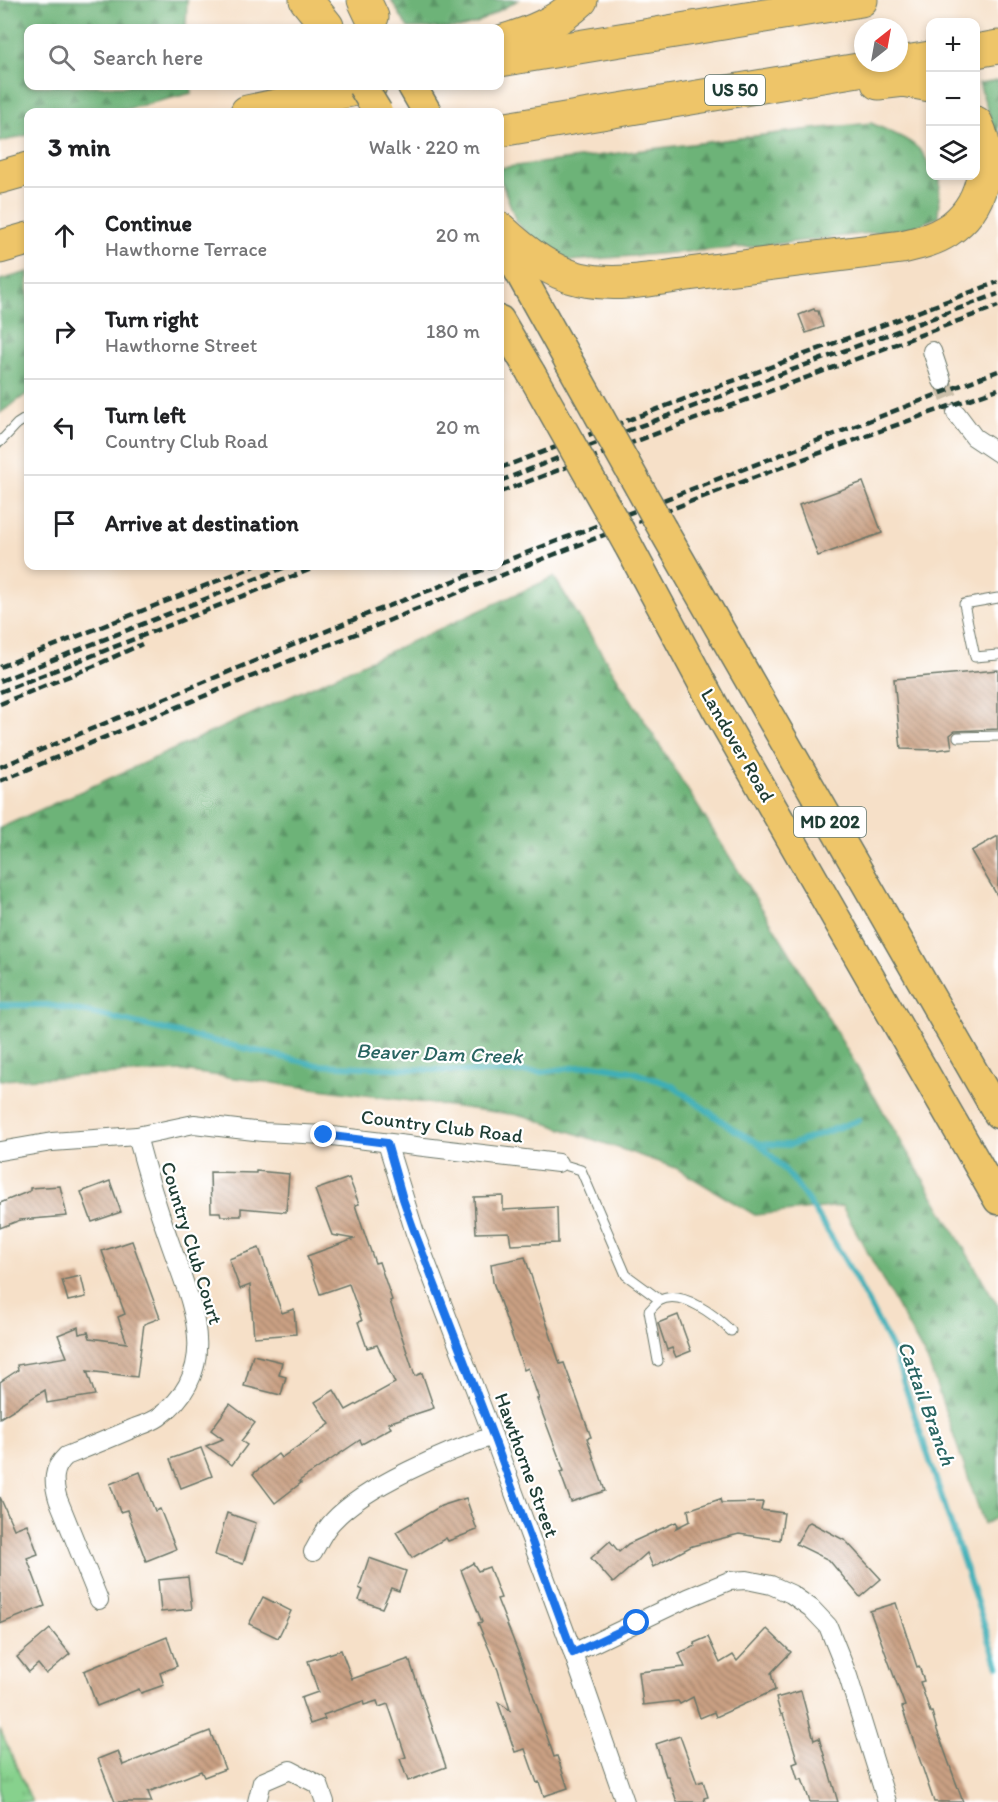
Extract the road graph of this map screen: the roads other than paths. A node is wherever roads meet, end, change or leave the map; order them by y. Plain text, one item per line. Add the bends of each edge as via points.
1 (306, 0) edge
2 (581, 0) edge
3 (861, 0) edge
4 (322, 18) edge
5 (504, 41) edge
6 (998, 47) edge
7 (980, 50) edge
8 (504, 59) edge
9 (926, 59) edge
10 (926, 84) edge
11 (342, 90) edge
12 (353, 90) edge
13 (414, 90) edge
14 (264, 108) edge
15 (374, 108) edge
16 (425, 108) edge
17 (540, 122) junction
18 (977, 126) edge
19 (504, 129) edge
20 (24, 170) edge
21 (0, 177) edge
22 (504, 232) edge
23 (24, 240) edge
24 (504, 245) edge
25 (0, 247) edge
26 (504, 327) edge
27 (932, 351) dead end
28 (942, 381) tunnel mouth
29 (956, 413) tunnel mouth
30 (24, 420) edge
31 (0, 442) edge
32 (998, 453) edge
33 (998, 598) edge
34 (998, 655) edge
35 (998, 736) edge
36 (958, 737) dead end
37 (998, 1114) edge
38 (137, 1136) junction
39 (387, 1143) junction
40 (0, 1151) edge
41 (558, 1163) joint
42 (998, 1200) edge
43 (660, 1300) junction
44 (731, 1330) dead end
45 (658, 1360) dead end
46 (493, 1436) junction
47 (313, 1552) dead end
48 (99, 1600) dead end
49 (573, 1653) junction
50 (257, 1802) edge
51 (325, 1802) edge
52 (625, 1802) edge
53 (887, 1802) edge

1 - 4 highway
2 - 5 highway via 544,27
3 - 8 highway
6 - 7 highway
9 - 17 highway, US 50
10 - 17 highway via 887,81 664,118
11 - 14 highway
12 - 15 main road, bridge
13 - 16 main road
17 - 19 highway, US 50
18 - 22 highway via 985,149 984,175 977,196 960,221 948,230 902,247 644,280 599,282 554,270
20 - 21 highway
23 - 25 highway
24 - 37 main road, MD 202, bridge
26 - 42 main road, Landover Road / MD 202, bridge via 715,707
27 - 28 street
29 - 32 street via 974,437
30 - 31 lane
33 - 34 lane via 964,604 975,657
35 - 36 lane
38 - 39 street, Country Club Road via 194,1124
38 - 40 street, Country Club Road via 52,1142
38 - 48 street, Country Club Court via 188,1290 198,1342 188,1384 180,1398 158,1418 66,1456 56,1469 58,1499
39 - 41 street, Country Club Road
39 - 46 street, Hawthorne Street via 415,1233
41 - 43 lane via 581,1170 626,1275
43 - 44 lane via 680,1298 712,1313
43 - 45 lane via 649,1311
46 - 47 street via 446,1453 355,1502 333,1521
46 - 49 street, Hawthorne Street
49 - 52 street, Hawthorne Street
49 - 53 street via 729,1581 771,1585 791,1594 828,1626 848,1676
50 - 51 street via 262,1782 290,1770 319,1785

